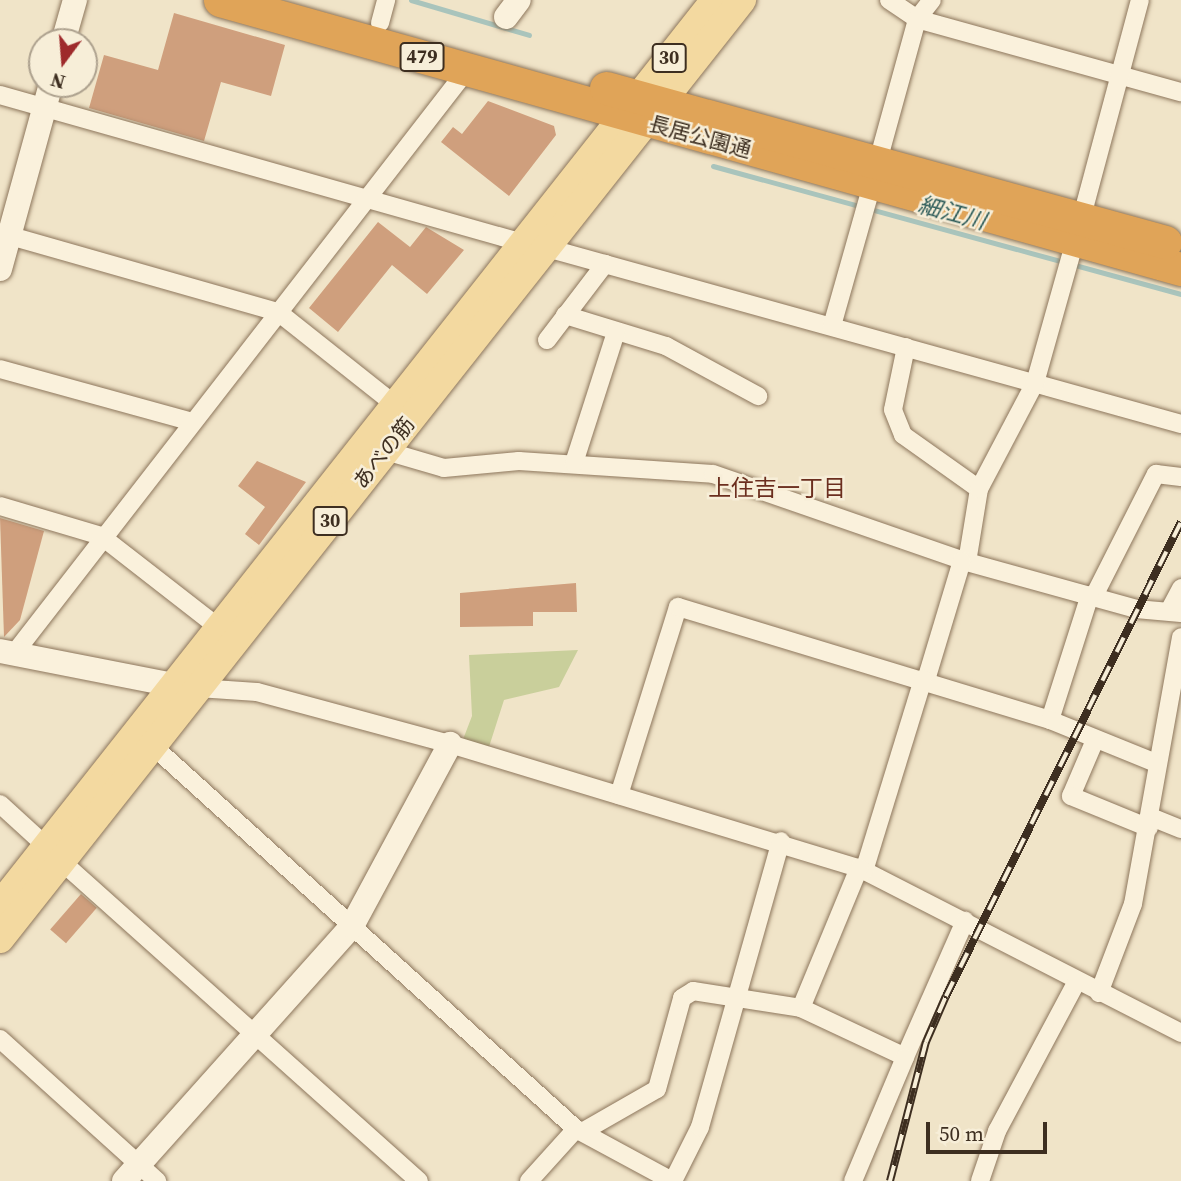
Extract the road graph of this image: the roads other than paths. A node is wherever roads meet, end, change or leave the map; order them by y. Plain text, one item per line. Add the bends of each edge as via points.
1 (75, 0) edge
2 (220, 0) edge
3 (301, 0) edge
4 (715, 0) edge
5 (742, 0) edge
6 (889, 0) edge
7 (932, 0) edge
8 (1140, 0) edge
9 (383, 11) edge
10 (917, 19) junction
11 (67, 28) edge
12 (467, 70) junction
13 (1121, 75) junction
14 (1181, 92) edge
15 (0, 95) edge
16 (28, 96) edge
17 (47, 98) edge
18 (54, 98) edge
19 (642, 109) junction
20 (952, 182) junction
21 (870, 191) junction
22 (364, 197) junction
23 (1085, 205) junction
24 (1181, 232) edge
25 (5, 234) edge
26 (535, 245) junction
27 (1181, 246) edge
28 (1073, 248) junction
29 (605, 264) junction
30 (0, 269) edge
31 (1181, 270) edge
32 (278, 312) junction
33 (565, 315) junction
34 (832, 326) junction
35 (616, 332) junction
36 (547, 340) dead end
37 (906, 347) junction
38 (0, 369) edge
39 (1035, 383) junction
40 (758, 396) dead end
41 (394, 404) junction
42 (189, 421) junction
43 (1181, 424) edge
44 (386, 451) junction
45 (574, 463) junction
46 (1181, 477) edge
47 (979, 489) junction
48 (0, 506) edge
49 (101, 536) junction
50 (964, 561) junction
51 (1181, 588) edge
52 (1092, 596) junction
53 (1175, 612) edge
54 (219, 628) junction
55 (1181, 638) edge
56 (7, 653) edge
57 (924, 679) junction
58 (186, 688) junction
59 (1175, 701) edge
60 (1050, 720) junction
61 (1095, 740) junction
62 (450, 744) junction
63 (153, 746) junction
64 (1156, 763) junction
65 (619, 795) junction
66 (0, 804) edge
67 (1150, 822) junction
68 (1181, 829) edge
69 (781, 841) junction
70 (54, 853) junction
71 (861, 869) junction
72 (0, 905) edge
73 (965, 921) junction
74 (352, 926) junction
75 (0, 939) edge
76 (1077, 981) junction
77 (1099, 992) junction
78 (737, 999) junction
79 (802, 1008) junction
80 (257, 1033) junction
81 (1181, 1033) edge
82 (0, 1039) edge
83 (905, 1057) junction
84 (579, 1130) junction
85 (140, 1176) edge
86 (419, 1181) edge
87 (529, 1181) edge
88 (673, 1181) edge
89 (853, 1181) edge
90 (980, 1181) edge

1 - 11 street
2 - 12 highway, 長居公園通 / 479
3 - 9 highway, 長居公園通 / 479
4 - 19 main road, あべの筋 / 30
5 - 19 main road, あべの筋 / 30
6 - 10 street
7 - 10 street
8 - 13 street
9 - 19 highway, 長居公園通 / 479
10 - 13 street
10 - 21 street
12 - 19 highway, 長居公園通 / 479
12 - 22 street
13 - 14 street
13 - 23 street
15 - 16 street
17 - 25 street
18 - 22 street
19 - 21 highway, 長居公園通 / 479
19 - 26 main road, あべの筋 / 30
20 - 21 highway, 長居公園通 / 479
20 - 23 street via 966,172
20 - 27 highway, 長居公園通 / 479
21 - 28 highway, 長居公園通 / 479
21 - 34 street
22 - 26 street
22 - 32 street
23 - 24 street
25 - 30 street
25 - 32 street
26 - 29 street
26 - 41 main road, あべの筋 / 30
26 - 44 main road, あべの筋 / 30
28 - 31 highway, 長居公園通 / 479
28 - 39 street
29 - 33 street
29 - 34 street
32 - 41 street
32 - 42 street
33 - 35 street
33 - 36 street
34 - 37 street
35 - 40 street via 666,346
35 - 45 street
37 - 39 street
37 - 47 street via 893,410 903,435
38 - 42 street
39 - 43 street
39 - 47 street
41 - 54 main road, あべの筋 / 30
42 - 49 street
44 - 45 street via 444,468
44 - 58 main road, あべの筋 / 30
45 - 50 street via 713,474
46 - 52 street via 1156,474
47 - 50 street
48 - 49 street
49 - 54 street
49 - 56 street
50 - 52 street
50 - 57 street
51 - 53 street
52 - 53 street
52 - 60 street
54 - 58 main road, あべの筋 / 30
55 - 59 street
56 - 58 street
57 - 60 street
57 - 65 street via 678,607
57 - 71 street
58 - 62 street via 257,692
58 - 63 main road, あべの筋 / 30
58 - 70 main road, あべの筋 / 30
59 - 64 street
60 - 61 street
61 - 64 street
61 - 67 street via 1071,796
62 - 65 street
62 - 74 street
63 - 70 main road, あべの筋 / 30
63 - 74 street
64 - 67 street
65 - 69 street
66 - 70 street
67 - 68 street
67 - 77 street via 1133,904
69 - 71 street
69 - 78 street
70 - 72 main road, あべの筋 / 30
70 - 75 main road, あべの筋 / 30
70 - 80 street
71 - 73 street
71 - 79 street
73 - 76 street
73 - 83 street
74 - 80 street
74 - 84 street
76 - 77 street
76 - 90 street via 997,1131
77 - 81 street
78 - 79 street
78 - 84 street via 693,991 682,998 657,1089
78 - 88 street via 700,1128
79 - 83 street
80 - 85 street
80 - 86 street
82 - 85 street
83 - 89 street
84 - 87 street
84 - 88 street

